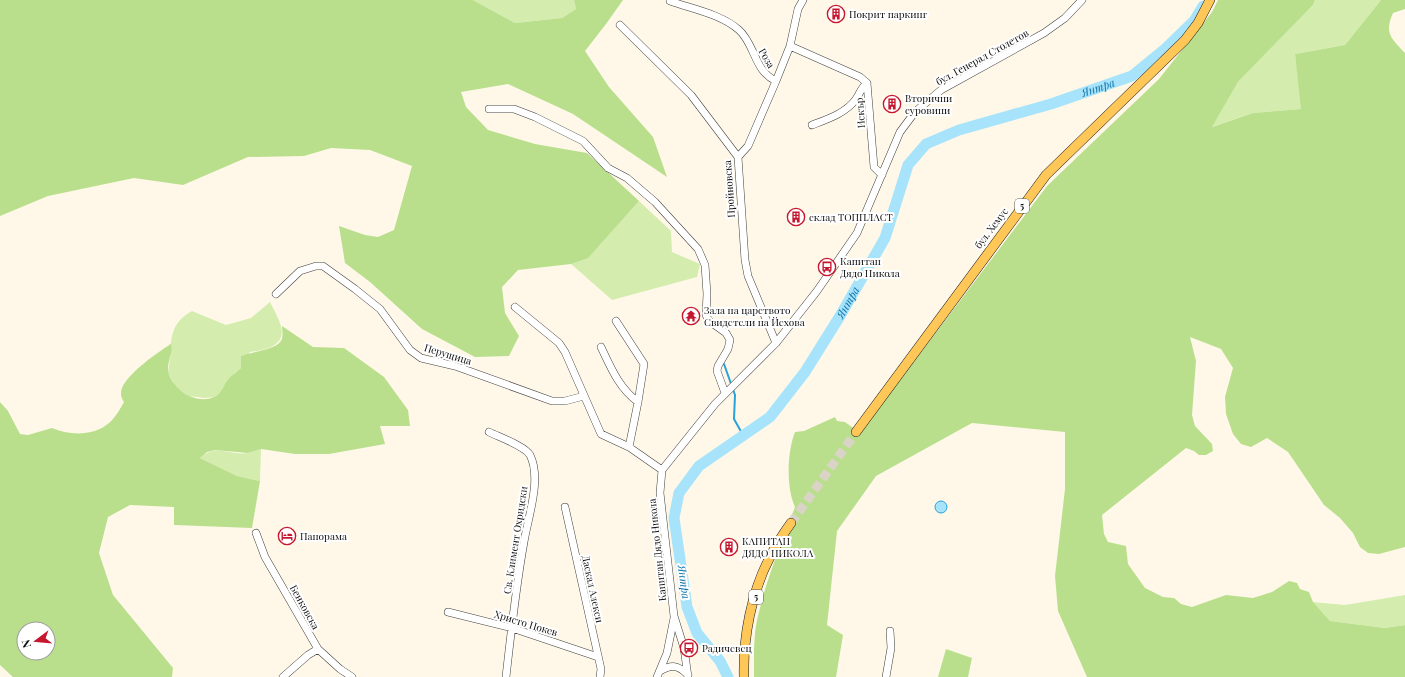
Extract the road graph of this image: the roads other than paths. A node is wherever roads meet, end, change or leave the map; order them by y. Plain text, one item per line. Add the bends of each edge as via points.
1 (803, 0) edge
2 (1082, 0) edge
3 (1210, 0) edge
4 (670, 2) dead end
5 (620, 25) dead end
6 (790, 46) junction
7 (776, 81) junction
8 (867, 83) junction
9 (489, 110) dead end
10 (812, 125) dead end
11 (738, 157) junction
12 (882, 176) junction
13 (276, 294) dead end
14 (514, 307) dead end
15 (616, 321) dead end
16 (776, 343) junction
17 (601, 347) dead end
18 (727, 391) junction
19 (584, 396) junction
20 (638, 402) junction
21 (489, 432) dead end
22 (856, 432) tunnel mouth
23 (629, 447) junction
24 (662, 470) junction
25 (565, 507) dead end
26 (791, 523) tunnel mouth
27 (256, 533) dead end
28 (448, 612) dead end
29 (674, 616) junction
30 (512, 628) junction
31 (890, 631) dead end
32 (318, 649) junction
33 (598, 657) junction
34 (659, 674) edge
35 (600, 676) edge
36 (688, 676) edge
37 (283, 677) edge
38 (352, 677) edge
39 (506, 677) edge
40 (744, 677) edge
41 (886, 677) edge

1 - 6 street via 798,9
2 - 12 street, бул. Генерал Столетов via 1065,18 1044,33 941,90 923,104 900,132
3 - 22 main road, бул. Хемус / 5 via 1198,23 1185,40 1046,175
4 - 7 street, Роза via 731,24 740,31 766,76
5 - 11 street, Пройновска via 691,95
6 - 7 street
6 - 8 street, Искър via 860,77
7 - 11 street, Роза via 748,146
8 - 10 street via 847,109
8 - 12 street, Искър via 874,168
9 - 18 street via 514,109 583,141 608,168 627,178 655,202 694,245 704,265 708,321 726,333 730,340 717,371
11 - 16 street, Пройновска via 748,276
12 - 16 street, бул. Генерал Столетов via 850,245
13 - 19 street, Перущица via 300,271 323,266 380,309 410,350 421,358 455,366 552,401 565,402
14 - 19 street via 559,343
15 - 20 street via 644,364
16 - 18 street, бул. Генерал Столетов
17 - 20 street via 619,382
18 - 24 street
19 - 23 street via 601,434
20 - 23 street
21 - 30 street, Св. Климент Охридски via 523,448 533,462 534,481 530,518 524,541
23 - 24 street
24 - 29 street, Капитан Дядо Никола via 660,493
25 - 33 street, Даскал Алекси
26 - 40 main road, 5 via 769,558 758,590 744,653
27 - 32 street, Бенковска via 265,557
28 - 30 street, Христо Цокев
29 - 34 street via 667,653
29 - 36 street, Капитан Дядо Никола via 684,648
30 - 33 street, Христо Цокев
30 - 39 street, Св. Климент Охридски
31 - 41 street via 891,648
32 - 37 street
32 - 38 street, Бенковска
33 - 35 street, Даскал Алекси
34 - 36 street via 671,665

